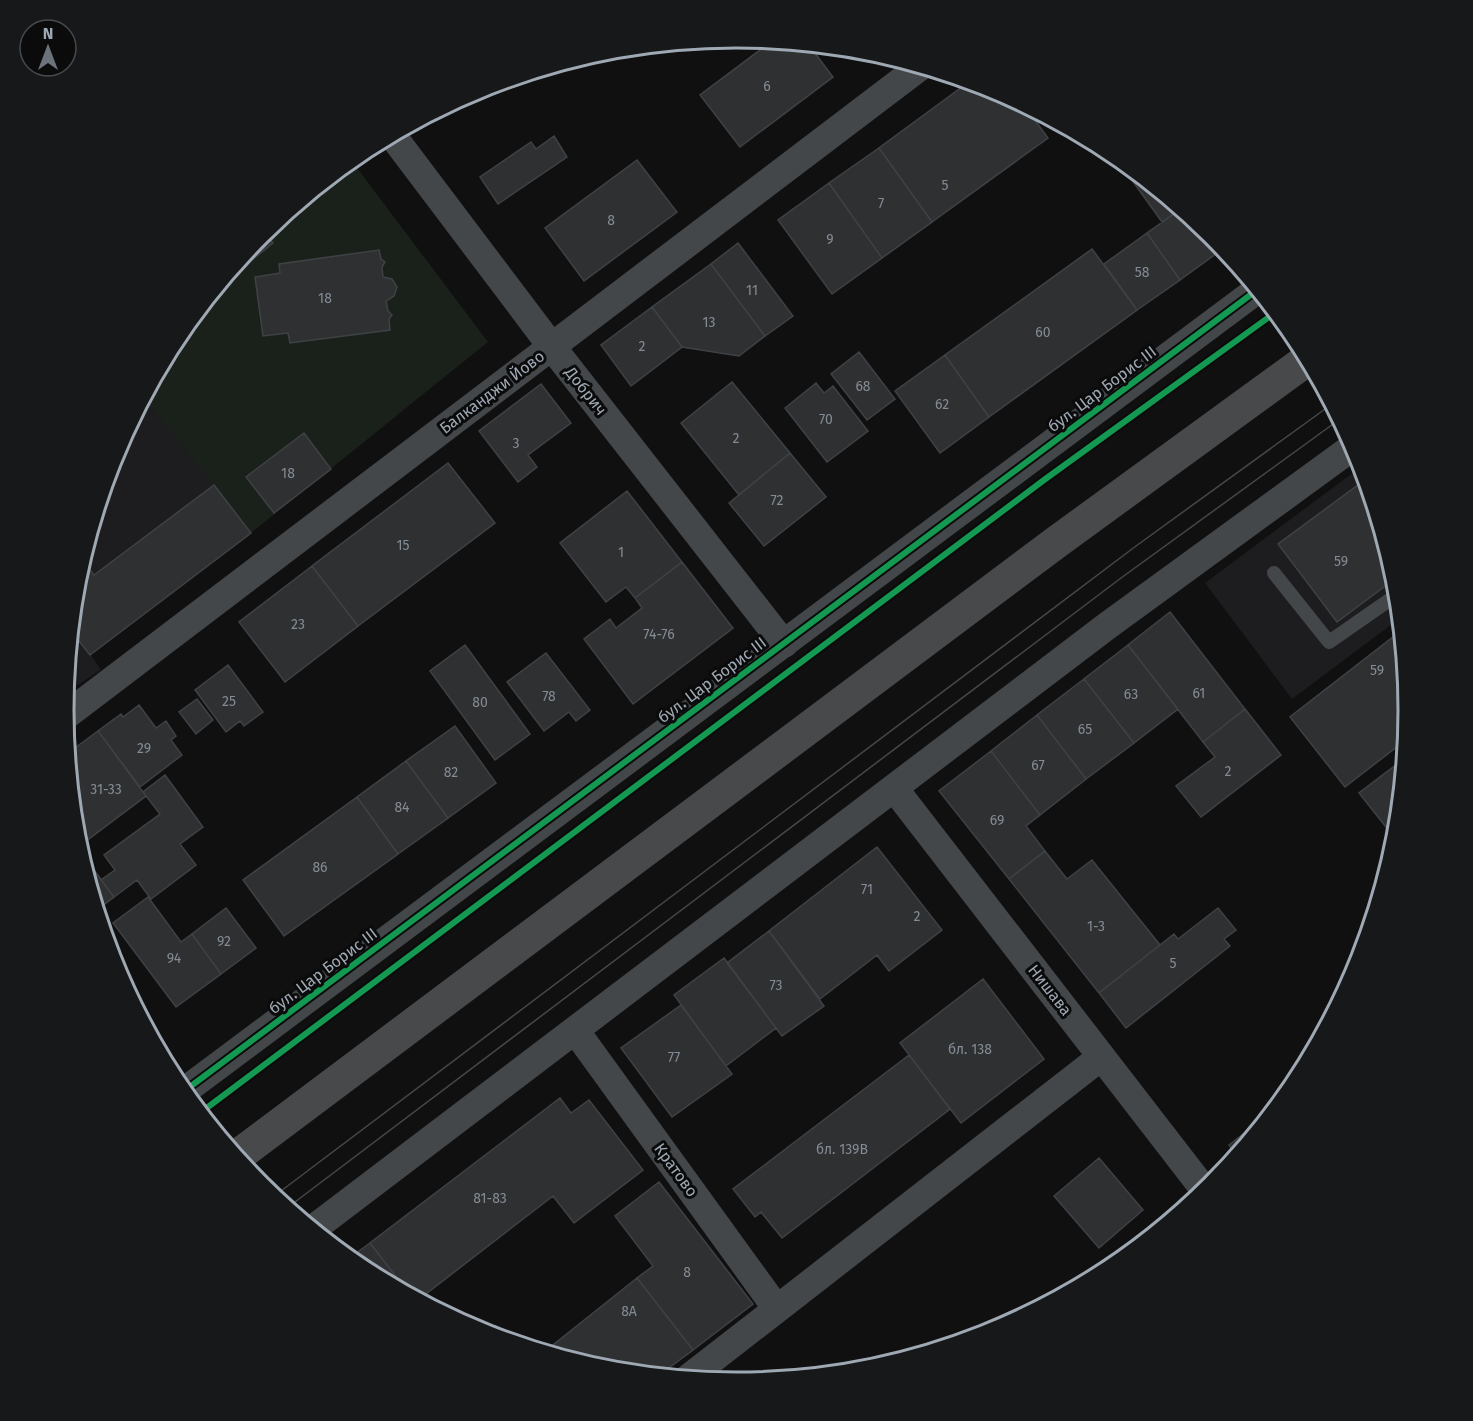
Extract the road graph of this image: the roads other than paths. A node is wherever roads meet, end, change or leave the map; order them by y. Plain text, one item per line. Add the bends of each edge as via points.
1 (913, 72) edge
2 (397, 142) edge
3 (1251, 294) edge
4 (552, 347) junction
5 (1301, 364) edge
6 (1347, 451) edge
7 (1274, 573) dead end
8 (1389, 600) edge
9 (784, 644) junction
10 (74, 709) edge
11 (894, 788) junction
12 (574, 1030) junction
13 (1101, 1057) junction
14 (191, 1086) edge
15 (243, 1152) edge
16 (1200, 1184) edge
17 (319, 1224) edge
18 (777, 1309) junction
19 (696, 1372) edge

1 - 4 street, Балканджи Йово
2 - 4 street, Добрич
3 - 9 street, бул. Цар Борис III
4 - 9 street, Добрич
4 - 10 street, Балканджи Йово
5 - 15 main road via 1048,548
6 - 11 street
7 - 8 lane via 1329,642
9 - 14 street, бул. Цар Борис III
11 - 12 street
11 - 13 street, Нишава
12 - 17 street
12 - 18 street, Кратово
13 - 16 street, Нишава
13 - 18 street
18 - 19 street

